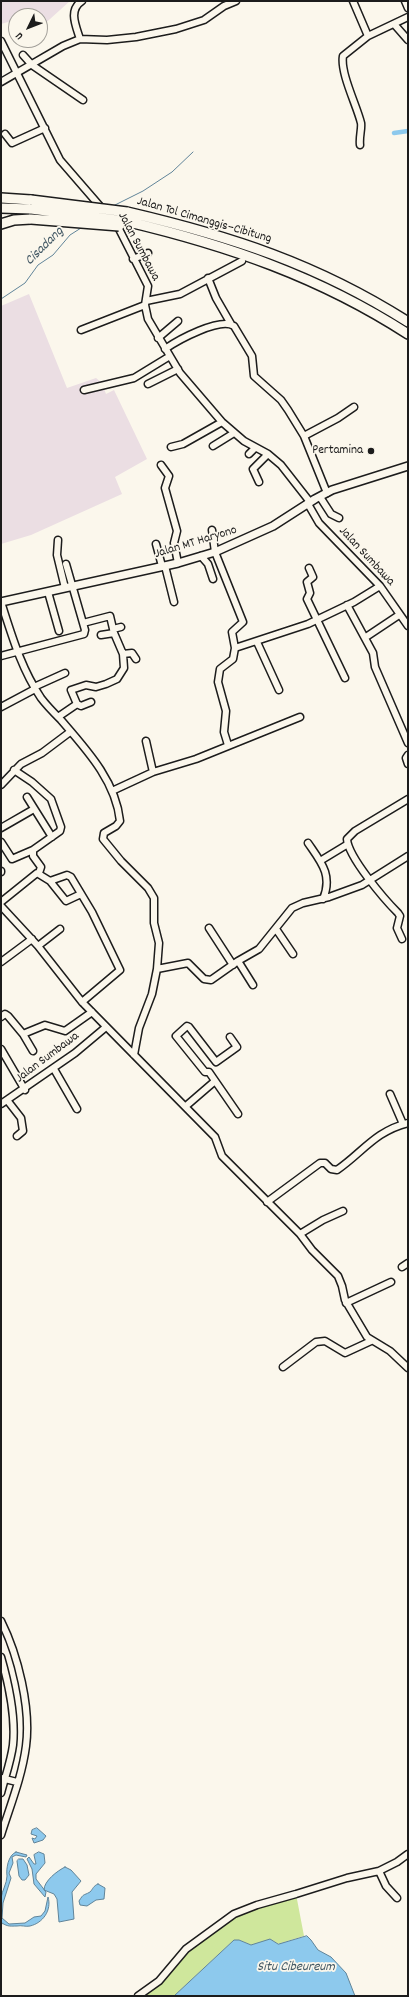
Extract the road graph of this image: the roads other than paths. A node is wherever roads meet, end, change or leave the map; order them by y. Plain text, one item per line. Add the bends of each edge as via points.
1 (82, 1) edge
2 (236, 1) edge
3 (353, 1) edge
4 (406, 1) edge
5 (408, 8) edge
6 (408, 17) edge
7 (394, 24) junction
8 (368, 36) junction
9 (80, 39) junction
10 (1, 40) edge
11 (408, 40) edge
12 (23, 55) dead end
13 (32, 65) junction
14 (18, 73) junction
15 (1, 82) edge
16 (83, 100) dead end
17 (45, 128) junction
18 (5, 134) dead end
19 (360, 144) dead end
20 (1, 198) edge
21 (1, 208) edge
22 (31, 214) junction
23 (125, 220) junction
24 (1, 224) edge
25 (148, 253) dead end
26 (133, 259) junction
27 (242, 261) dead end
28 (208, 278) junction
29 (146, 303) junction
30 (178, 321) dead end
31 (408, 322) edge
32 (231, 324) junction
33 (80, 330) dead end
34 (408, 334) edge
35 (158, 338) junction
36 (165, 349) junction
37 (170, 356) junction
38 (178, 369) junction
39 (148, 384) dead end
40 (84, 390) dead end
41 (354, 407) dead end
42 (222, 422) junction
43 (234, 433) junction
44 (304, 436) junction
45 (213, 446) dead end
46 (171, 447) dead end
47 (255, 448) junction
48 (249, 454) dead end
49 (268, 454) junction
50 (161, 465) dead end
51 (408, 466) edge
52 (259, 482) dead end
53 (327, 493) junction
54 (320, 497) junction
55 (309, 503) junction
56 (339, 518) dead end
57 (212, 530) dead end
58 (58, 540) dead end
59 (156, 544) dead end
60 (215, 552) junction
61 (202, 556) junction
62 (178, 563) junction
63 (66, 564) dead end
64 (164, 566) junction
65 (309, 568) dead end
66 (213, 579) dead end
67 (380, 586) junction
68 (68, 587) junction
69 (48, 592) junction
70 (1, 602) edge
71 (174, 602) dead end
72 (348, 605) junction
73 (399, 615) junction
74 (317, 620) junction
75 (83, 623) junction
76 (408, 626) edge
77 (121, 627) dead end
78 (59, 631) dead end
79 (113, 631) junction
80 (101, 635) dead end
81 (366, 637) junction
82 (257, 642) junction
83 (235, 648) junction
84 (16, 650) junction
85 (123, 654) junction
86 (1, 656) edge
87 (136, 659) dead end
88 (65, 673) dead end
89 (345, 678) dead end
90 (34, 688) junction
91 (278, 690) dead end
92 (91, 702) dead end
93 (77, 704) junction
94 (1, 707) edge
95 (58, 717) junction
96 (300, 717) dead end
97 (70, 732) junction
98 (146, 741) dead end
99 (408, 743) edge
100 (228, 745) junction
101 (408, 755) edge
102 (408, 764) edge
103 (14, 770) junction
104 (153, 772) junction
105 (1, 785) edge
106 (112, 791) junction
107 (27, 797) dead end
108 (408, 799) edge
109 (34, 809) junction
110 (1, 828) edge
111 (52, 836) junction
112 (1, 842) edge
113 (308, 843) dead end
114 (348, 844) junction
115 (33, 850) junction
116 (408, 856) edge
117 (320, 861) junction
118 (39, 873) junction
119 (370, 880) junction
120 (50, 881) junction
121 (81, 894) junction
122 (323, 899) junction
123 (1, 906) edge
124 (209, 928) dead end
125 (60, 929) dead end
126 (276, 929) junction
127 (32, 939) junction
128 (402, 939) dead end
129 (38, 946) junction
130 (293, 954) dead end
131 (1, 962) edge
132 (235, 963) junction
133 (157, 968) junction
134 (253, 985) dead end
135 (82, 1002) junction
136 (92, 1012) junction
137 (1, 1017) edge
138 (106, 1027) junction
139 (23, 1034) junction
140 (230, 1037) dead end
141 (1, 1049) edge
142 (33, 1051) dead end
143 (134, 1055) junction
144 (216, 1062) junction
145 (54, 1069) junction
146 (209, 1072) junction
147 (215, 1081) junction
148 (25, 1090) junction
149 (390, 1094) dead end
150 (7, 1100) junction
151 (1, 1104) edge
152 (186, 1106) junction
153 (76, 1109) dead end
154 (238, 1114) dead end
155 (406, 1124) edge
156 (17, 1136) dead end
157 (267, 1202) junction
158 (343, 1211) dead end
159 (300, 1234) junction
160 (408, 1263) edge
161 (402, 1267) dead end
162 (392, 1282) dead end
163 (346, 1303) junction
164 (371, 1341) junction
165 (283, 1367) dead end
166 (408, 1368) edge
167 (1, 1621) edge
168 (1, 1657) edge
169 (2, 1779) edge
170 (17, 1782) junction
171 (1, 1793) edge
172 (1, 1835) edge
173 (408, 1854) edge
174 (379, 1871) junction
175 (397, 1898) dead end
176 (138, 1996) edge

1 - 9 street via 75,7 74,12
2 - 9 street via 204,20 169,30 107,40
3 - 8 street
4 - 5 street
6 - 7 street
7 - 8 street
7 - 11 street
8 - 19 street via 342,58 361,123
9 - 13 street
10 - 14 street, Jalan Sumbawa
12 - 13 street
13 - 14 street
13 - 16 street
14 - 15 street
14 - 17 street, Jalan Sumbawa
17 - 18 street via 12,143
17 - 26 street, Jalan Sumbawa via 60,160 116,224
20 - 23 highway, Jalan Tol Cimanggis–Cibitung, bridge via 31,200
21 - 22 highway, Jalan Tol Cimanggis–Cibitung
22 - 23 highway, Jalan Tol Cimanggis–Cibitung, bridge
22 - 24 highway
23 - 31 highway, Jalan Tol Cimanggis–Cibitung via 180,224 267,251 323,275
23 - 34 highway, Jalan Tol Cimanggis–Cibitung via 181,234 263,260 322,286
25 - 26 street
26 - 29 street, Jalan Sumbawa via 148,286
27 - 28 street
28 - 29 street via 180,294
28 - 32 street
29 - 33 street
29 - 35 street, Jalan Sumbawa via 148,319
30 - 35 street
32 - 36 street via 188,335
32 - 44 street via 237,329 252,356 257,380 282,401
35 - 36 street, Jalan Sumbawa
36 - 37 street, Jalan Sumbawa
37 - 38 street, Jalan Sumbawa
37 - 40 street via 134,378
38 - 39 street
38 - 42 street, Jalan Sumbawa
41 - 44 street
42 - 43 street, Jalan Sumbawa
42 - 46 street via 183,444
43 - 45 street
43 - 47 street, Jalan Sumbawa
44 - 53 street
47 - 48 street
47 - 49 street, Jalan Sumbawa
49 - 52 street via 253,469
49 - 55 street, Jalan Sumbawa via 283,467
50 - 62 street via 169,475 165,488 177,531 174,543
51 - 53 main road, Jalan MT Haryono
53 - 54 main road, Jalan MT Haryono
54 - 55 main road, Jalan MT Haryono
54 - 56 street via 331,514
55 - 60 main road, Jalan MT Haryono via 273,526
55 - 67 street, Jalan Sumbawa via 319,523
57 - 60 street
58 - 68 street via 57,555
59 - 64 street
60 - 61 main road, Jalan MT Haryono
60 - 83 street via 243,622 232,632
61 - 62 main road, Jalan MT Haryono
61 - 66 street
62 - 64 main road, Jalan MT Haryono
63 - 68 street
64 - 68 main road, Jalan MT Haryono
64 - 71 street
65 - 74 street via 313,577 307,582 310,593 307,599
67 - 72 street
67 - 73 street, Jalan Sumbawa
68 - 69 main road, Jalan MT Haryono
68 - 75 street
69 - 70 main road, Jalan MT Haryono
69 - 78 street
70 - 84 street
72 - 74 street
72 - 81 street
73 - 76 street, Jalan Sumbawa
73 - 81 street
74 - 82 street
74 - 89 street
75 - 79 street via 110,616
75 - 84 street via 85,630 82,635
77 - 79 street
79 - 80 street
79 - 85 street
81 - 99 street via 375,666
82 - 83 street
82 - 91 street
83 - 100 street via 233,659 220,669 218,677 226,711 224,732
84 - 86 street
84 - 90 street
85 - 87 street via 132,653
85 - 93 street via 124,668 119,678 96,687 86,685 71,690
88 - 90 street
90 - 94 street
90 - 95 street
92 - 93 street via 81,706
93 - 95 street
95 - 97 street
96 - 100 street
97 - 103 street
97 - 106 street via 106,775
98 - 104 street
100 - 104 street via 196,759
101 - 102 street
103 - 105 street
103 - 111 street via 53,801 61,827 60,831
104 - 106 street
106 - 133 street via 120,821 104,833 103,839 153,895 154,923 159,942
107 - 109 street
108 - 114 street via 353,833 347,839
109 - 110 street
109 - 111 street
111 - 115 street
112 - 115 street via 12,858
113 - 117 street
114 - 117 street
114 - 119 street
115 - 118 street via 33,856 41,868
116 - 119 street
117 - 122 street via 328,879
118 - 120 street
118 - 123 street via 32,876
119 - 122 street
119 - 128 street via 400,916 397,928
120 - 121 street via 68,875
120 - 121 street via 66,901
121 - 135 street via 120,970
122 - 126 street via 292,908
123 - 127 street
124 - 132 street
125 - 129 street
126 - 130 street
126 - 132 street via 259,949
127 - 129 street
127 - 131 street
129 - 135 street
132 - 133 street via 209,981 188,963
132 - 134 street
133 - 143 street via 152,994 139,1028
135 - 136 street
136 - 138 street
136 - 139 street via 64,1031 45,1025
137 - 139 street via 5,1014 8,1016
138 - 143 street
138 - 145 street, Jalan Sumbawa
139 - 142 street
140 - 144 street via 237,1047
141 - 148 street
143 - 152 street
144 - 146 street via 209,1068
144 - 146 street via 189,1027 177,1034 205,1072
145 - 148 street, Jalan Sumbawa
145 - 153 street
146 - 147 street
147 - 152 street
147 - 154 street
148 - 150 street, Jalan Sumbawa
149 - 155 street
150 - 151 street, Jalan Sumbawa
150 - 156 street via 23,1123 23,1131
152 - 157 street via 217,1138 222,1156
155 - 157 street via 373,1139 337,1170 331,1169 324,1162 320,1163
157 - 159 street
158 - 159 street
159 - 163 street via 340,1279
160 - 161 street
162 - 163 street
163 - 164 street
164 - 165 street via 344,1354 325,1341 316,1342
164 - 166 street via 386,1349
167 - 170 street via 14,1651 25,1711 26,1746
168 - 169 street via 9,1691 13,1730 10,1762
169 - 170 street
169 - 171 street
170 - 172 street
173 - 174 street
174 - 175 street via 386,1886
174 - 176 street via 347,1878 234,1914 190,1946 159,1981

